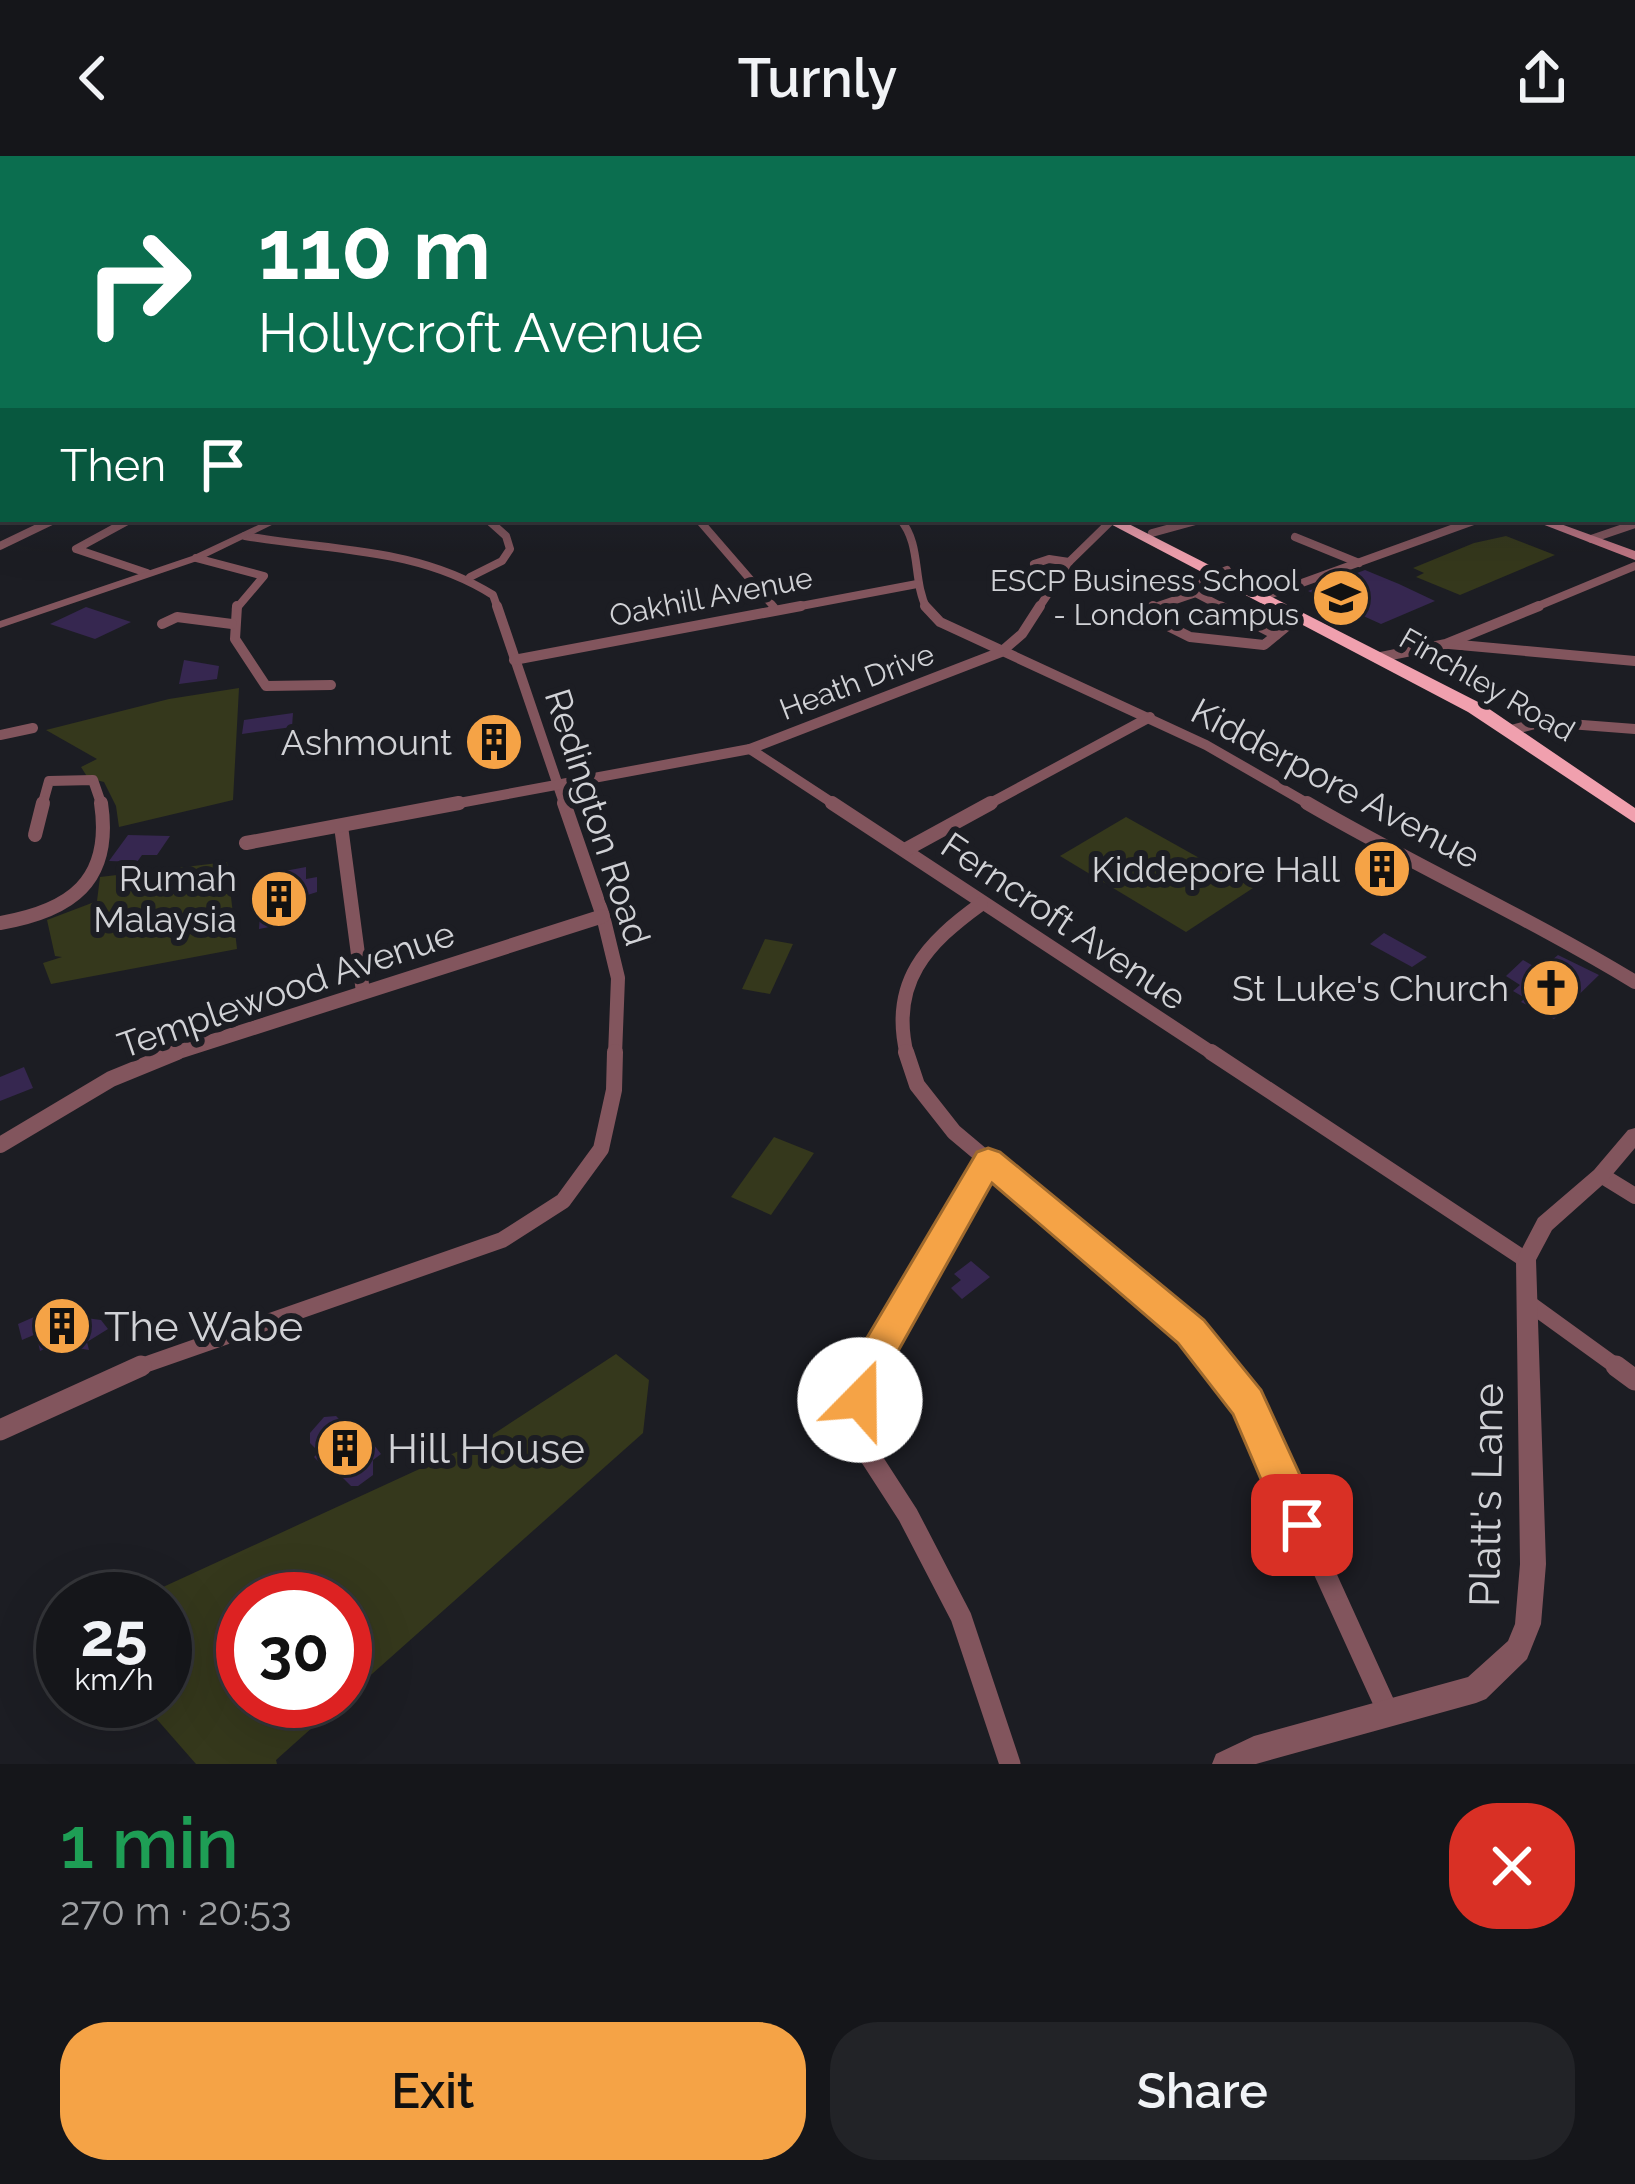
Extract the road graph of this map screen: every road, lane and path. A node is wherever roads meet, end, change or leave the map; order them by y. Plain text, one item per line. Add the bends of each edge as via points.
1 (50, 522) edge
2 (126, 522) edge
3 (273, 522) edge
4 (491, 522) edge
5 (701, 522) edge
6 (903, 522) edge
7 (1111, 522) edge
8 (1120, 522) edge
9 (1122, 522) edge
10 (1192, 522) edge
11 (1471, 522) edge
12 (1543, 522) edge
13 (1635, 524) edge
14 (1152, 533) junction
15 (245, 536) junction
16 (1295, 537) dead end
17 (1591, 539) junction
18 (0, 546) edge
19 (1635, 556) edge
20 (196, 558) junction
21 (1069, 562) junction
22 (1359, 563) junction
23 (1635, 566) edge
24 (1221, 572) junction
25 (147, 573) junction
26 (1057, 575) junction
27 (470, 577) junction
28 (917, 584) junction
29 (1193, 594) junction
30 (1268, 595) junction
31 (774, 607) junction
32 (162, 624) dead end
33 (232, 624) junction
34 (0, 625) edge
35 (1286, 626) dead end
36 (1276, 635) junction
37 (1445, 644) junction
38 (1001, 652) junction
39 (1388, 655) junction
40 (514, 660) junction
41 (1635, 662) edge
42 (331, 685) dead end
43 (1150, 717) junction
44 (1518, 727) junction
45 (33, 728) dead end
46 (1635, 729) edge
47 (3, 731) edge
48 (750, 748) junction
49 (560, 786) junction
50 (1635, 800) edge
51 (1635, 817) edge
52 (341, 826) junction
53 (35, 835) dead end
54 (246, 843) dead end
55 (904, 850) junction
56 (981, 904) junction
57 (603, 916) junction
58 (0, 922) edge
59 (1635, 982) edge
60 (364, 992) junction
61 (1635, 1135) edge
62 (0, 1145) edge
63 (988, 1161) junction
64 (1600, 1175) junction
65 (1635, 1196) edge
66 (1526, 1260) junction
67 (1526, 1301) junction
68 (1635, 1380) edge
69 (0, 1430) edge
70 (1388, 1712) junction
71 (1010, 1764) edge
72 (1226, 1764) edge

1 - 18 street
2 - 25 street via 76,549
3 - 15 street
4 - 27 street via 510,548
5 - 31 street
6 - 28 street
7 - 21 street, Heath Drive
8 - 24 highway, Finchley Road
9 - 14 highway, Finchley Road
10 - 14 street
11 - 22 street
12 - 17 main road
13 - 17 street
14 - 24 highway, Finchley Road
15 - 20 street
15 - 27 street via 426,560
16 - 22 street
17 - 19 main road
20 - 25 street
20 - 33 street via 264,576
21 - 26 street, Heath Drive
21 - 26 street via 1034,564
22 - 30 street
23 - 37 street
24 - 29 street via 1189,581 1184,587
24 - 30 highway, Finchley Road
25 - 34 street
26 - 38 street, Heath Drive via 1022,634
27 - 40 street, Redington Road via 493,595
28 - 31 street, Oakhill Avenue
28 - 38 street, Kidderpore Avenue via 928,614
29 - 36 street
29 - 36 street via 1149,607 1148,616 1190,637 1264,645
30 - 39 highway, Finchley Road
31 - 40 street, Oakhill Avenue
32 - 33 street via 177,617
33 - 42 street via 232,638 266,686
35 - 36 street
37 - 39 street
37 - 41 street
38 - 43 street, Kidderpore Avenue
38 - 48 street, Heath Drive
39 - 44 highway, Finchley Road
40 - 49 street, Redington Road
43 - 55 street
43 - 59 street, Kidderpore Avenue
44 - 46 street
44 - 50 highway, Finchley Road
44 - 51 highway, Finchley Road
45 - 47 street
48 - 49 street, Heath Drive
48 - 55 street, Ferncroft Avenue
49 - 52 street, Heath Drive
49 - 57 street, Redington Road
52 - 54 street, Heath Drive
52 - 60 street
53 - 58 street via 49,782 93,780 102,797 101,844 88,879 68,903
55 - 56 street, Ferncroft Avenue
56 - 63 street via 926,947 912,971 903,1019 917,1085
56 - 66 street, Ferncroft Avenue
57 - 60 street, Templewood Avenue
57 - 69 street, Redington Road via 618,978 614,1090 601,1149 563,1201 502,1240 113,1376
60 - 62 street, Templewood Avenue via 111,1078
61 - 64 street
63 - 70 street via 1191,1331 1247,1402
63 - 71 street via 865,1375 861,1430 961,1617
64 - 65 street
64 - 66 street via 1545,1224
66 - 67 street, Platt's Lane
67 - 68 street
67 - 70 street, Platt's Lane via 1528,1624 1506,1665 1476,1689
70 - 72 street, Platt's Lane

